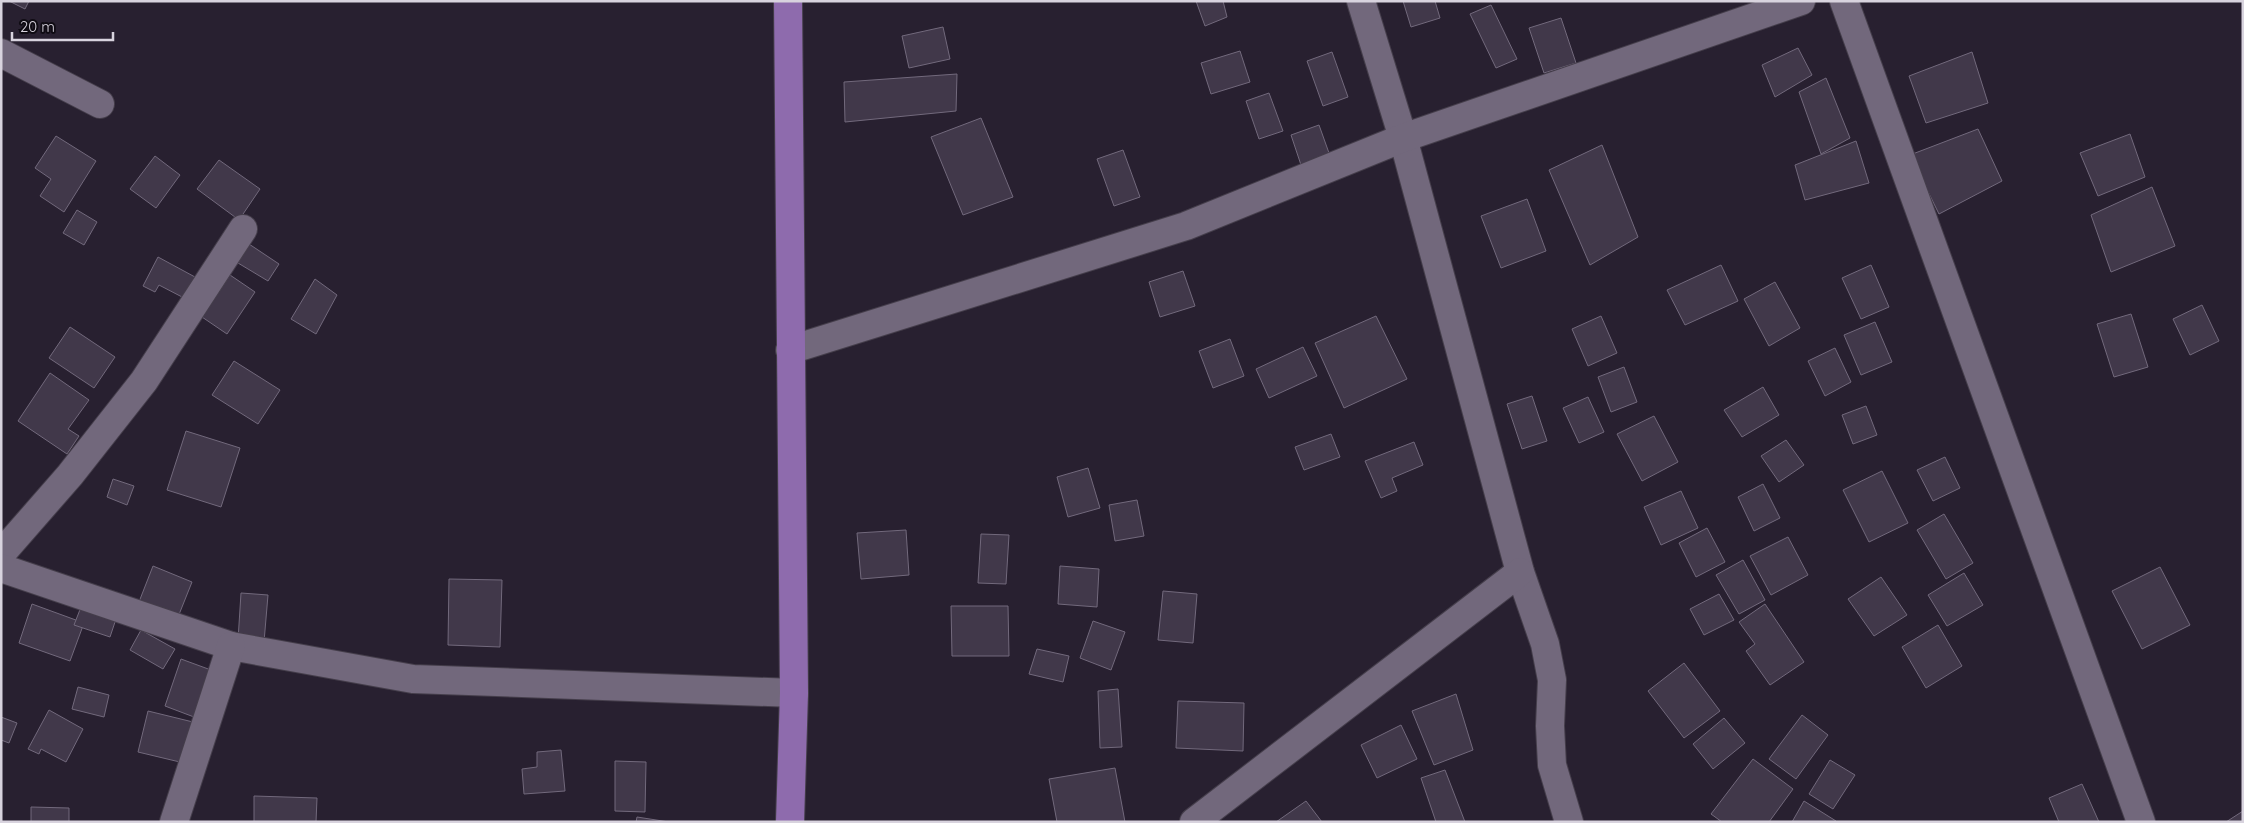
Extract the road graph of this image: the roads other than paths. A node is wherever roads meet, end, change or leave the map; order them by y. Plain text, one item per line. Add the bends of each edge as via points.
1 (788, 1) edge
2 (1361, 1) edge
3 (1801, 1) edge
4 (1844, 1) edge
5 (1, 52) edge
6 (100, 104) dead end
7 (1403, 138) junction
8 (243, 228) dead end
9 (790, 350) junction
10 (1, 554) edge
11 (1, 568) edge
12 (1520, 572) junction
13 (231, 646) junction
14 (794, 693) junction
15 (174, 822) edge
16 (790, 822) edge
17 (1194, 822) edge
18 (1569, 822) edge
19 (2141, 822) edge

1 - 9 main road
2 - 7 street
3 - 7 street
4 - 19 street
5 - 6 street
7 - 9 street via 1186,226
7 - 12 street
8 - 10 street via 144,381 70,475
9 - 14 main road
11 - 13 street
12 - 17 street
12 - 18 street via 1545,644 1552,680 1552,765
13 - 14 street via 413,679
13 - 15 street
14 - 16 main road

